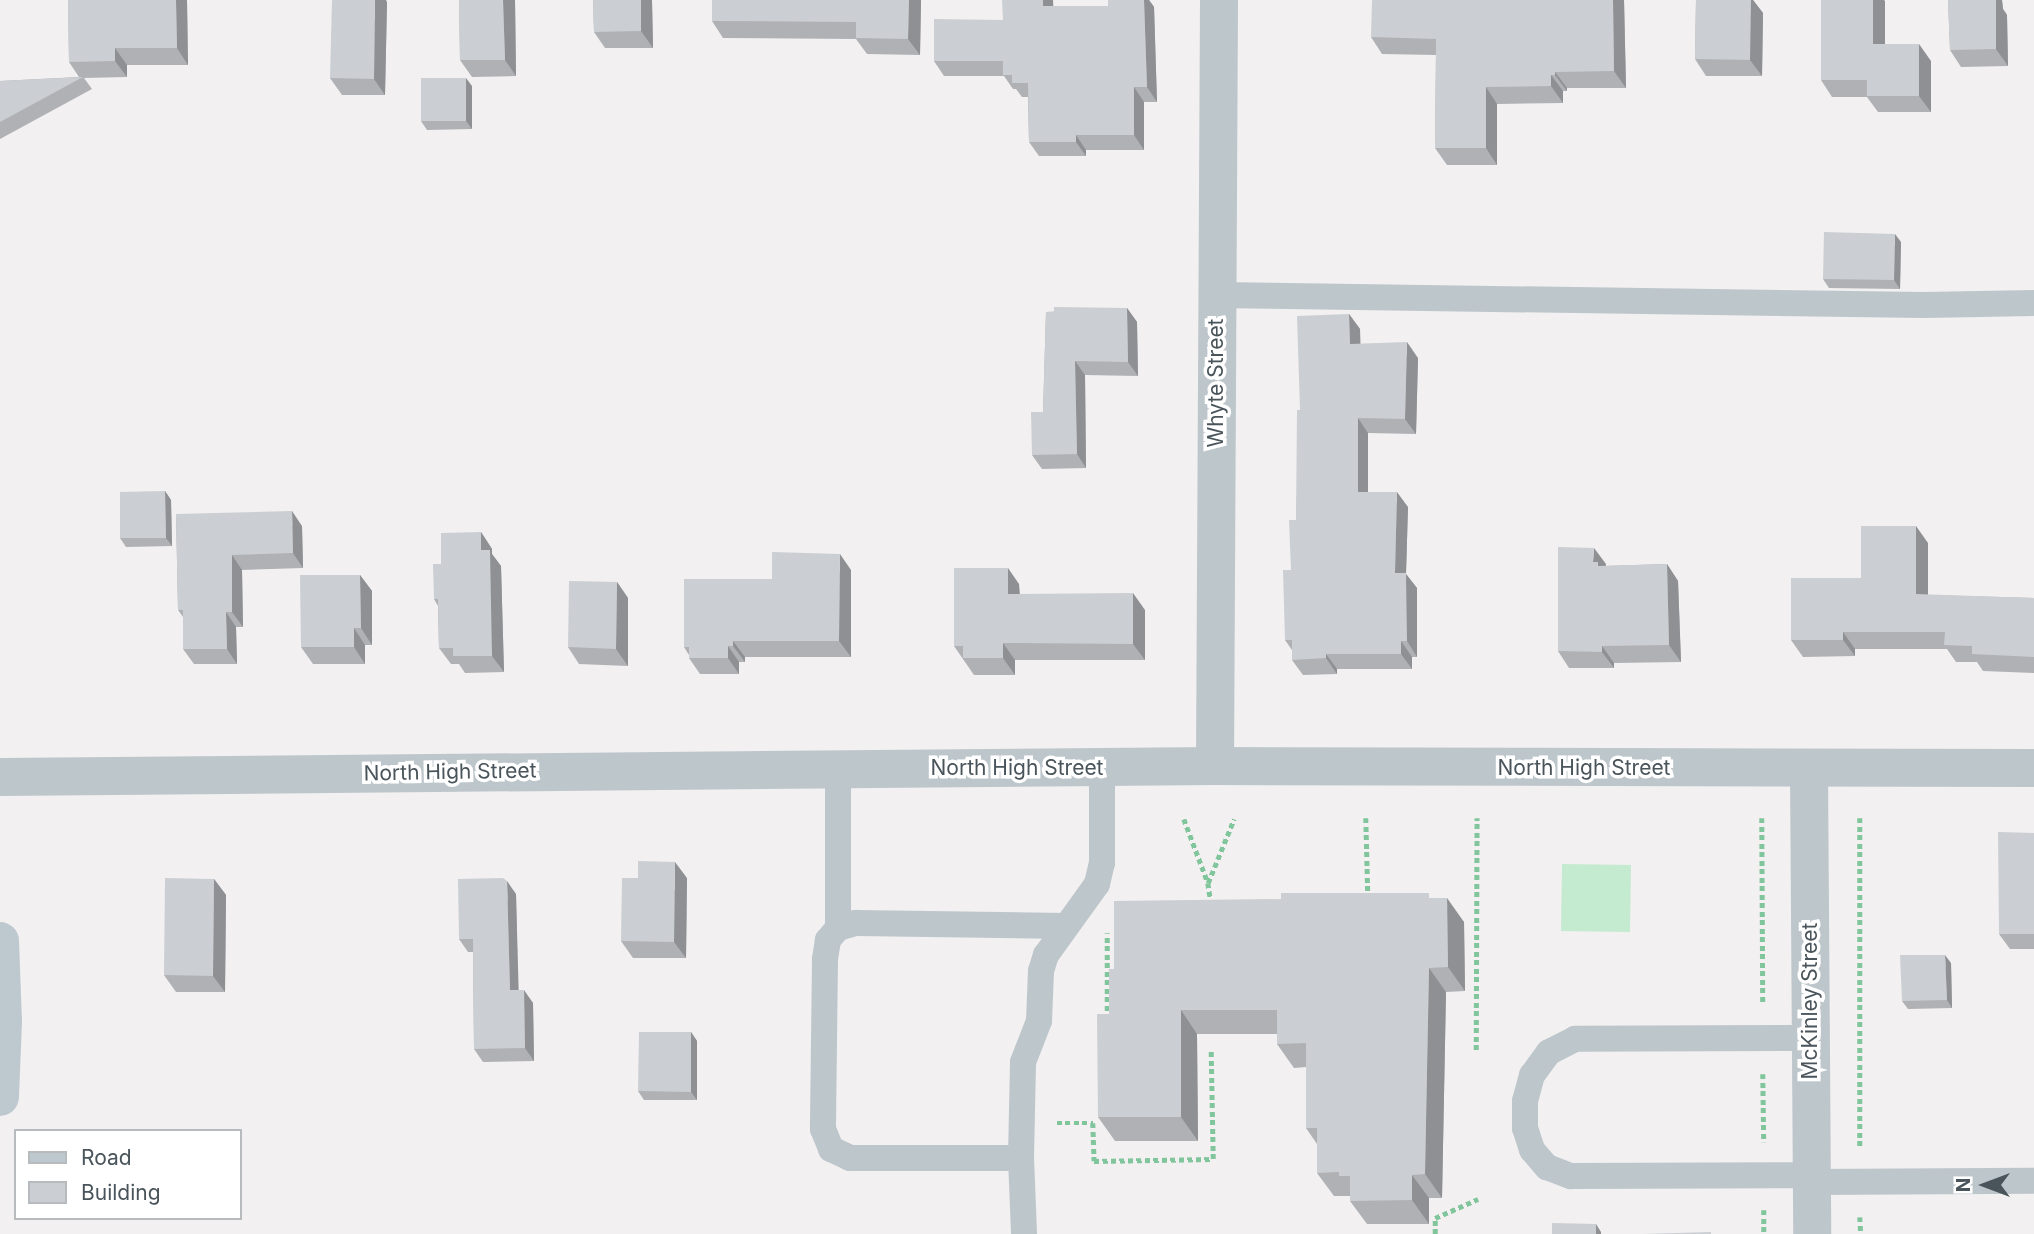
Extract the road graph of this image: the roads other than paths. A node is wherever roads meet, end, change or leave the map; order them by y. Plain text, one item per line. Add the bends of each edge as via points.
1 (1219, 0) edge
2 (1216, 295) junction
3 (2034, 303) edge
4 (1215, 766) junction
5 (1102, 768) junction
6 (2034, 768) edge
7 (838, 769) junction
8 (1809, 769) junction
9 (0, 777) edge
10 (1066, 926) junction
11 (838, 928) junction
12 (0, 941) edge
13 (1811, 1038) junction
14 (0, 1097) edge
15 (1021, 1158) junction
16 (1811, 1179) junction
17 (2034, 1181) edge
18 (1024, 1234) edge
19 (1812, 1234) edge

1 - 2 street, Whyte Street
2 - 3 lane
2 - 4 street, Whyte Street
4 - 5 street, North High Street
4 - 8 street, North High Street
5 - 7 street, North High Street
5 - 10 lane via 1102,863 1097,884
6 - 8 street, North High Street
7 - 9 street, North High Street
7 - 11 lane
8 - 13 street, McKinley Street
10 - 11 lane via 856,923
10 - 15 lane via 1046,955 1039,1021 1023,1062
11 - 15 lane via 828,940 825,960 822,1129 831,1149 850,1158
12 - 14 main road
13 - 16 street, McKinley Street
13 - 16 lane via 1575,1039 1549,1052 1532,1075 1524,1101 1524,1128 1532,1150 1547,1167 1571,1176
15 - 18 lane
16 - 17 lane
16 - 19 street, McKinley Street

